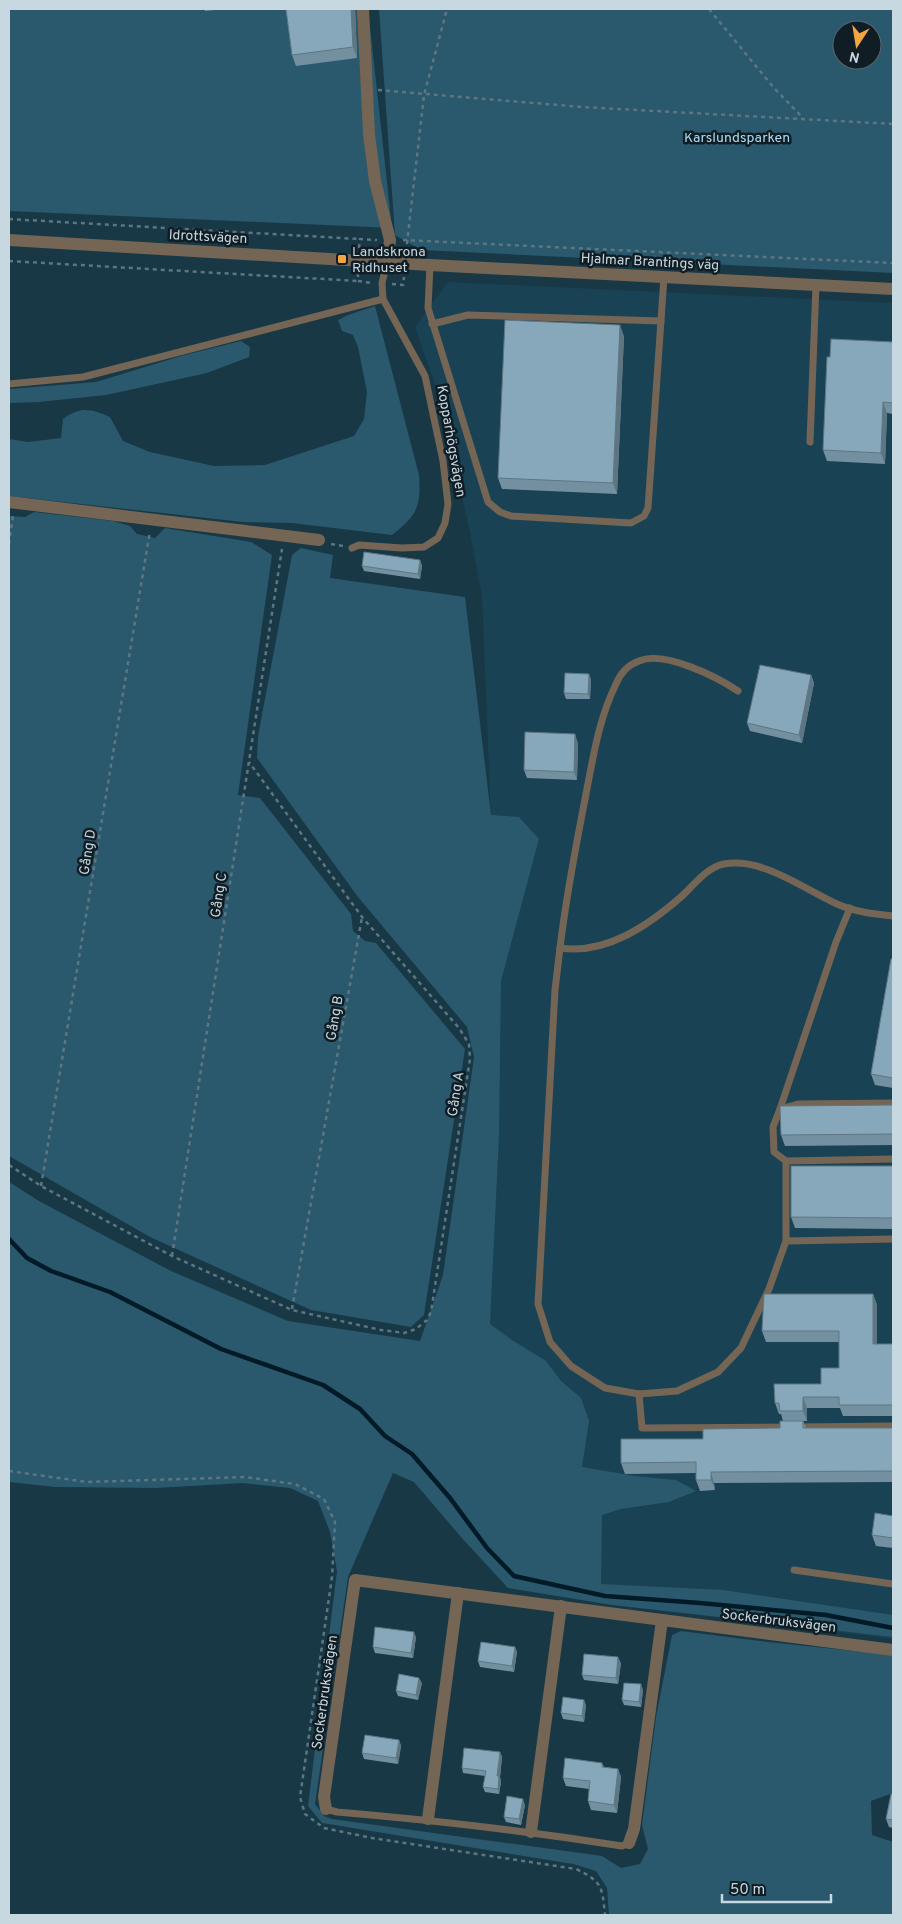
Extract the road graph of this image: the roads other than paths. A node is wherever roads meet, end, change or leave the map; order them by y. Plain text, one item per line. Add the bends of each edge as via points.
1 (363, 9) edge
2 (9, 240) edge
3 (387, 262) junction
4 (430, 265) junction
5 (404, 268) joint
6 (664, 277) junction
7 (816, 285) junction
8 (893, 289) edge
9 (383, 299) junction
10 (661, 321) junction
11 (432, 324) junction
12 (9, 384) edge
13 (810, 442) dead end
14 (12, 503) edge
15 (319, 540) road end
16 (352, 548) road end
17 (738, 691) dead end
18 (850, 908) junction
19 (893, 916) edge
20 (560, 948) junction
21 (893, 1103) edge
22 (780, 1109) junction
23 (893, 1159) edge
24 (786, 1162) junction
25 (893, 1239) edge
26 (786, 1242) junction
27 (639, 1394) junction
28 (893, 1426) edge
29 (794, 1570) dead end
30 (893, 1584) edge
31 (458, 1593) junction
32 (561, 1606) junction
33 (662, 1620) junction
34 (893, 1650) edge
35 (326, 1809) joint
36 (428, 1819) junction
37 (532, 1832) junction
38 (629, 1843) joint

1 - 3 street via 369,134 375,181 390,240
2 - 3 street, Idrottsvägen
3 - 5 street, Idrottsvägen
3 - 9 lane via 382,284
4 - 5 street, Hjalmar Brantings väg
4 - 6 street, Hjalmar Brantings väg
4 - 11 lane via 428,308
6 - 7 street, Hjalmar Brantings väg
6 - 10 lane
7 - 8 street, Hjalmar Brantings väg
7 - 13 lane
9 - 12 lane via 83,377
9 - 16 lane, Kopparhögsvägen via 425,376 443,461 448,504 438,538 424,547 359,545
10 - 11 lane via 468,315
10 - 11 lane via 648,508 644,516 631,523 511,516 488,502
14 - 15 street
17 - 20 lane via 695,668 658,658 640,660 625,669 604,716 590,770 564,908
18 - 19 lane
18 - 20 lane via 764,868 742,862 722,864 705,874 648,922 618,939 591,948
18 - 22 lane
20 - 27 lane via 538,1304 550,1342 571,1366 605,1388
21 - 22 lane via 798,1104
22 - 24 lane via 773,1127 774,1152
23 - 24 lane
24 - 26 lane
25 - 26 lane
26 - 27 lane via 769,1289 741,1348 718,1372 677,1391
27 - 28 lane via 642,1428
29 - 30 lane
31 - 32 street, Sockerbruksvägen
31 - 35 street, Sockerbruksvägen via 355,1580 324,1797
31 - 36 street
32 - 33 street, Sockerbruksvägen
32 - 37 street
33 - 34 street, Sockerbruksvägen
33 - 38 street, Sockerbruksvägen via 634,1830
35 - 36 lane, Sockerbruksvägen
36 - 37 lane, Sockerbruksvägen
37 - 38 lane, Sockerbruksvägen via 622,1846

